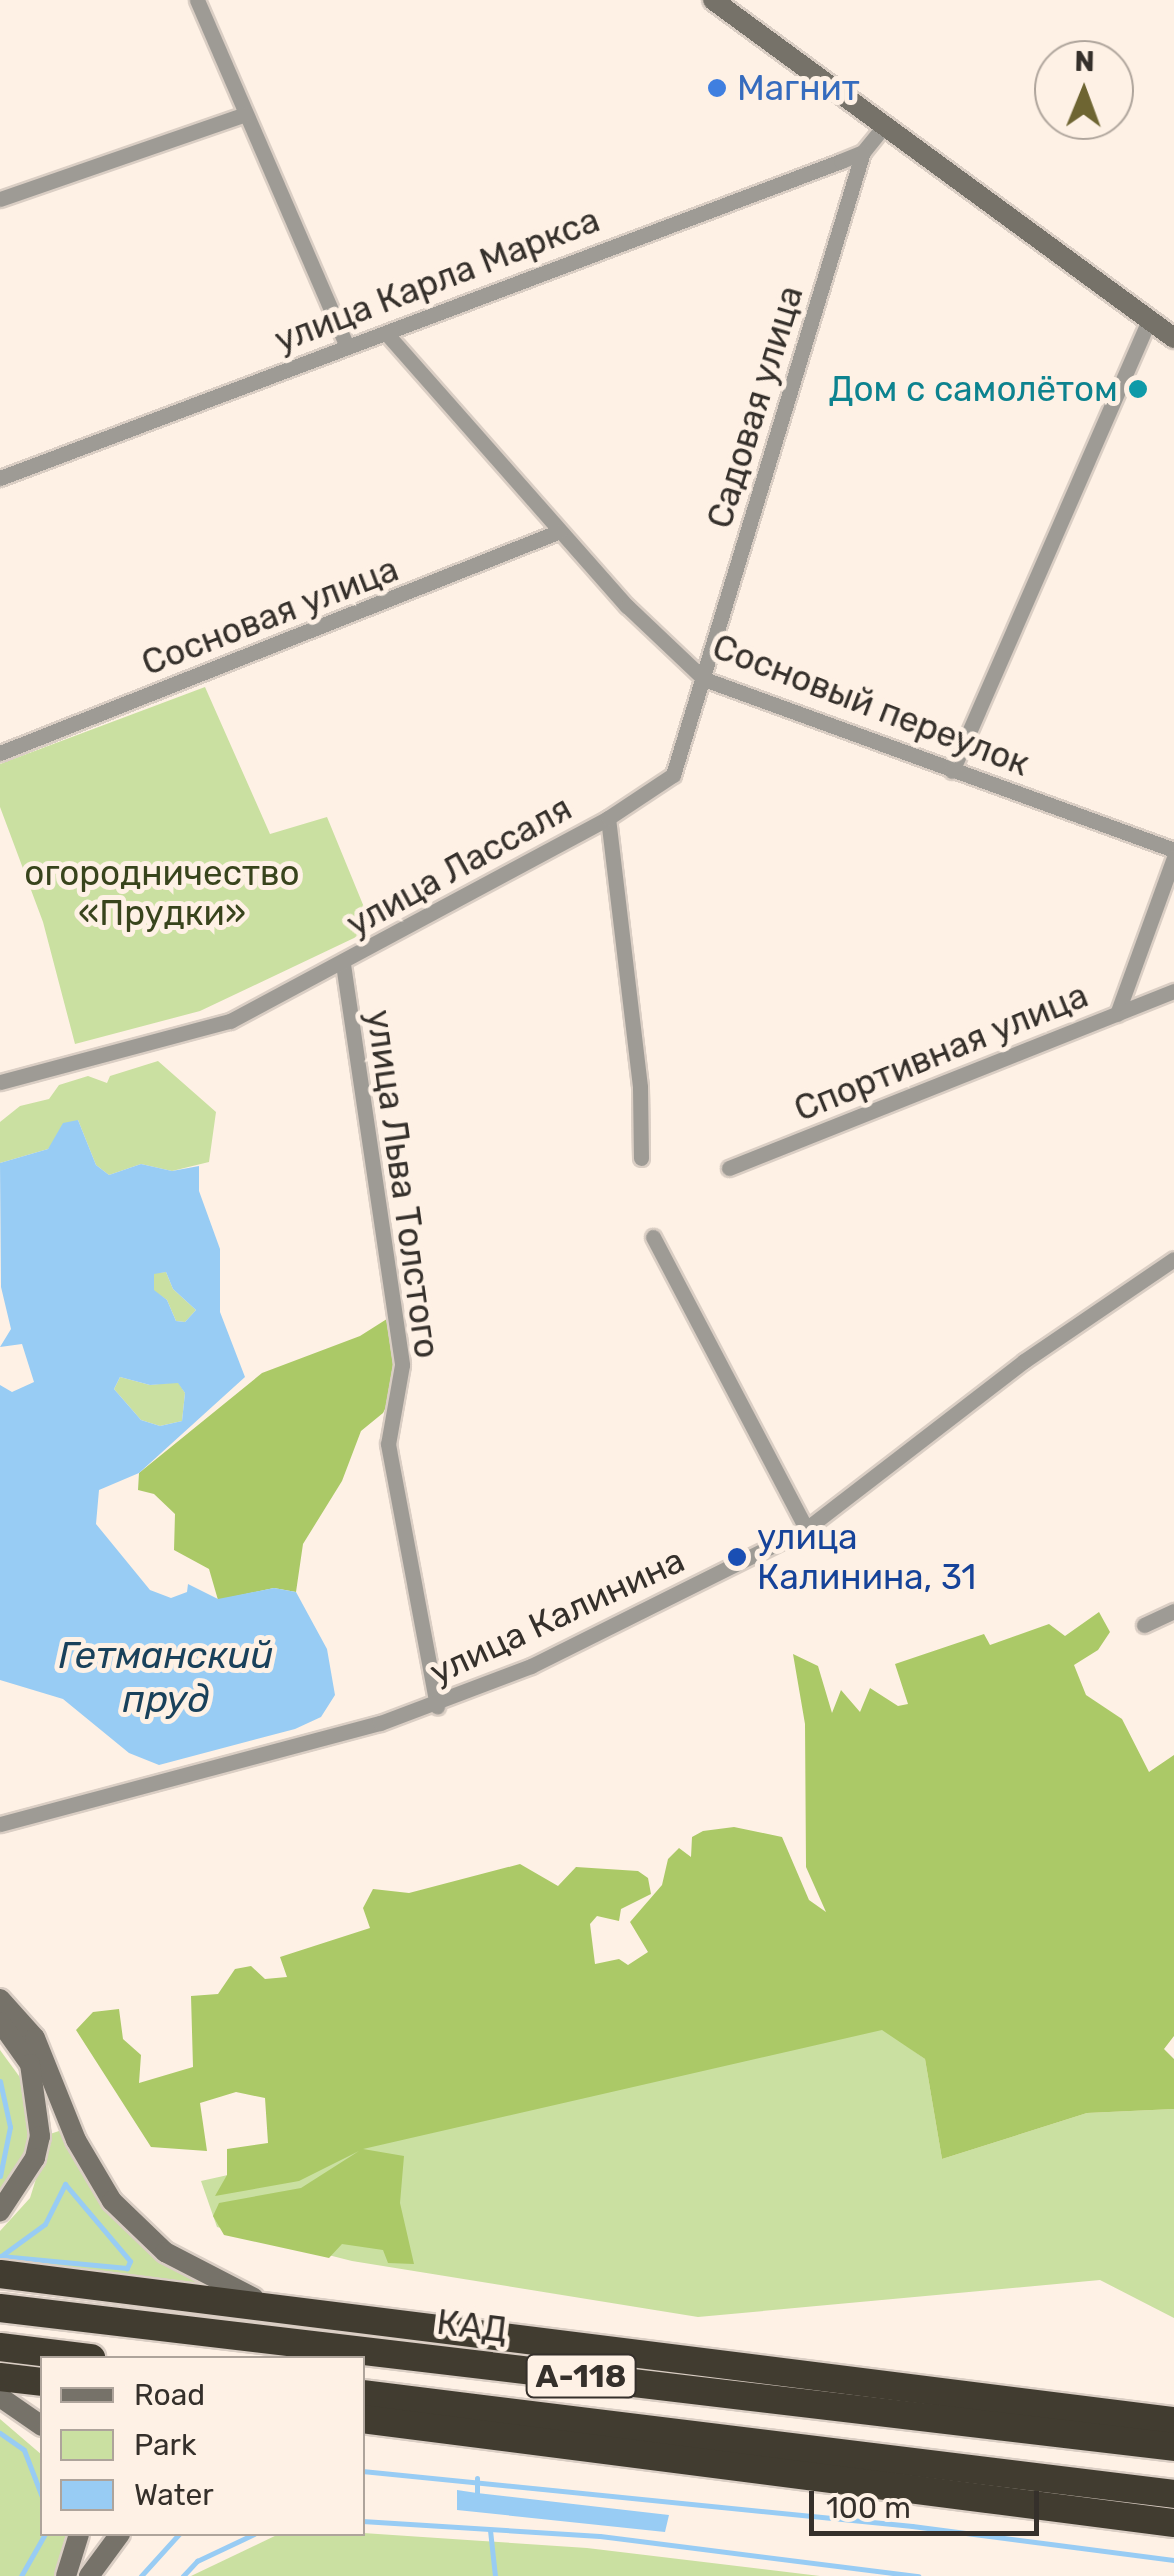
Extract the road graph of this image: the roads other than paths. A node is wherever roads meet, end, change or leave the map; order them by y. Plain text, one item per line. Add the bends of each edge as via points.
1 (198, 0) edge
2 (713, 0) edge
3 (245, 114) junction
4 (884, 126) junction
5 (862, 152) junction
6 (0, 199) edge
7 (1149, 320) junction
8 (386, 332) junction
9 (1174, 338) edge
10 (346, 348) junction
11 (0, 478) edge
12 (560, 530) junction
13 (704, 679) junction
14 (0, 753) edge
15 (952, 771) junction
16 (608, 818) junction
17 (1174, 853) edge
18 (343, 964) junction
19 (1174, 991) edge
20 (1117, 1014) junction
21 (0, 1082) edge
22 (641, 1158) dead end
23 (729, 1168) dead end
24 (653, 1238) dead end
25 (1174, 1259) edge
26 (806, 1530) junction
27 (1174, 1611) edge
28 (1144, 1625) dead end
29 (437, 1706) junction
30 (0, 1824) edge
31 (0, 1999) edge
32 (0, 2022) edge
33 (0, 2211) edge
34 (0, 2274) edge
35 (0, 2308) edge
36 (384, 2325) junction
37 (0, 2347) edge
38 (74, 2356) edge
39 (0, 2377) edge
40 (40, 2382) edge
41 (365, 2394) edge
42 (0, 2397) edge
43 (365, 2419) edge
44 (40, 2425) edge
45 (421, 2426) junction
46 (365, 2428) edge
47 (1170, 2438) edge
48 (1174, 2494) edge
49 (1174, 2523) edge
50 (78, 2536) edge
51 (119, 2536) edge
52 (66, 2576) edge
53 (89, 2576) edge

1 - 3 street
2 - 4 main road
3 - 6 street
3 - 10 street
4 - 5 street, улица Карла Маркса
4 - 7 main road
5 - 8 street, улица Карла Маркса
5 - 13 street, Садовая улица
7 - 9 main road
7 - 15 street
8 - 10 street, улица Карла Маркса
8 - 12 street, Сосновый переулок
10 - 11 street, улица Карла Маркса
12 - 13 street, Сосновый переулок
12 - 14 street, Сосновая улица
13 - 15 street, Сосновый переулок
13 - 16 street, улица Лассаля via 673,775
15 - 17 street, Сосновый переулок
16 - 18 street, улица Лассаля
16 - 22 street via 640,1086
17 - 20 street
18 - 21 street, улица Лассаля via 230,1021
18 - 29 street, улица Льва Толстого via 402,1365 388,1444
19 - 20 street, Спортивная улица
20 - 23 street, Спортивная улица
24 - 26 street
25 - 26 street, улица Калинина via 1024,1362
26 - 29 street, улица Калинина
27 - 28 street
29 - 30 street, улица Калинина
31 - 36 main road via 34,2038 76,2140 112,2201 165,2252 248,2296
32 - 33 main road via 30,2064 40,2136 35,2158
34 - 36 highway
35 - 47 highway, КАД / А-118
36 - 47 highway via 856,2381
37 - 38 highway
39 - 40 highway
41 - 48 highway, А-118
42 - 44 main road
43 - 45 highway
45 - 46 main road
45 - 49 highway
50 - 52 main road
51 - 53 main road

